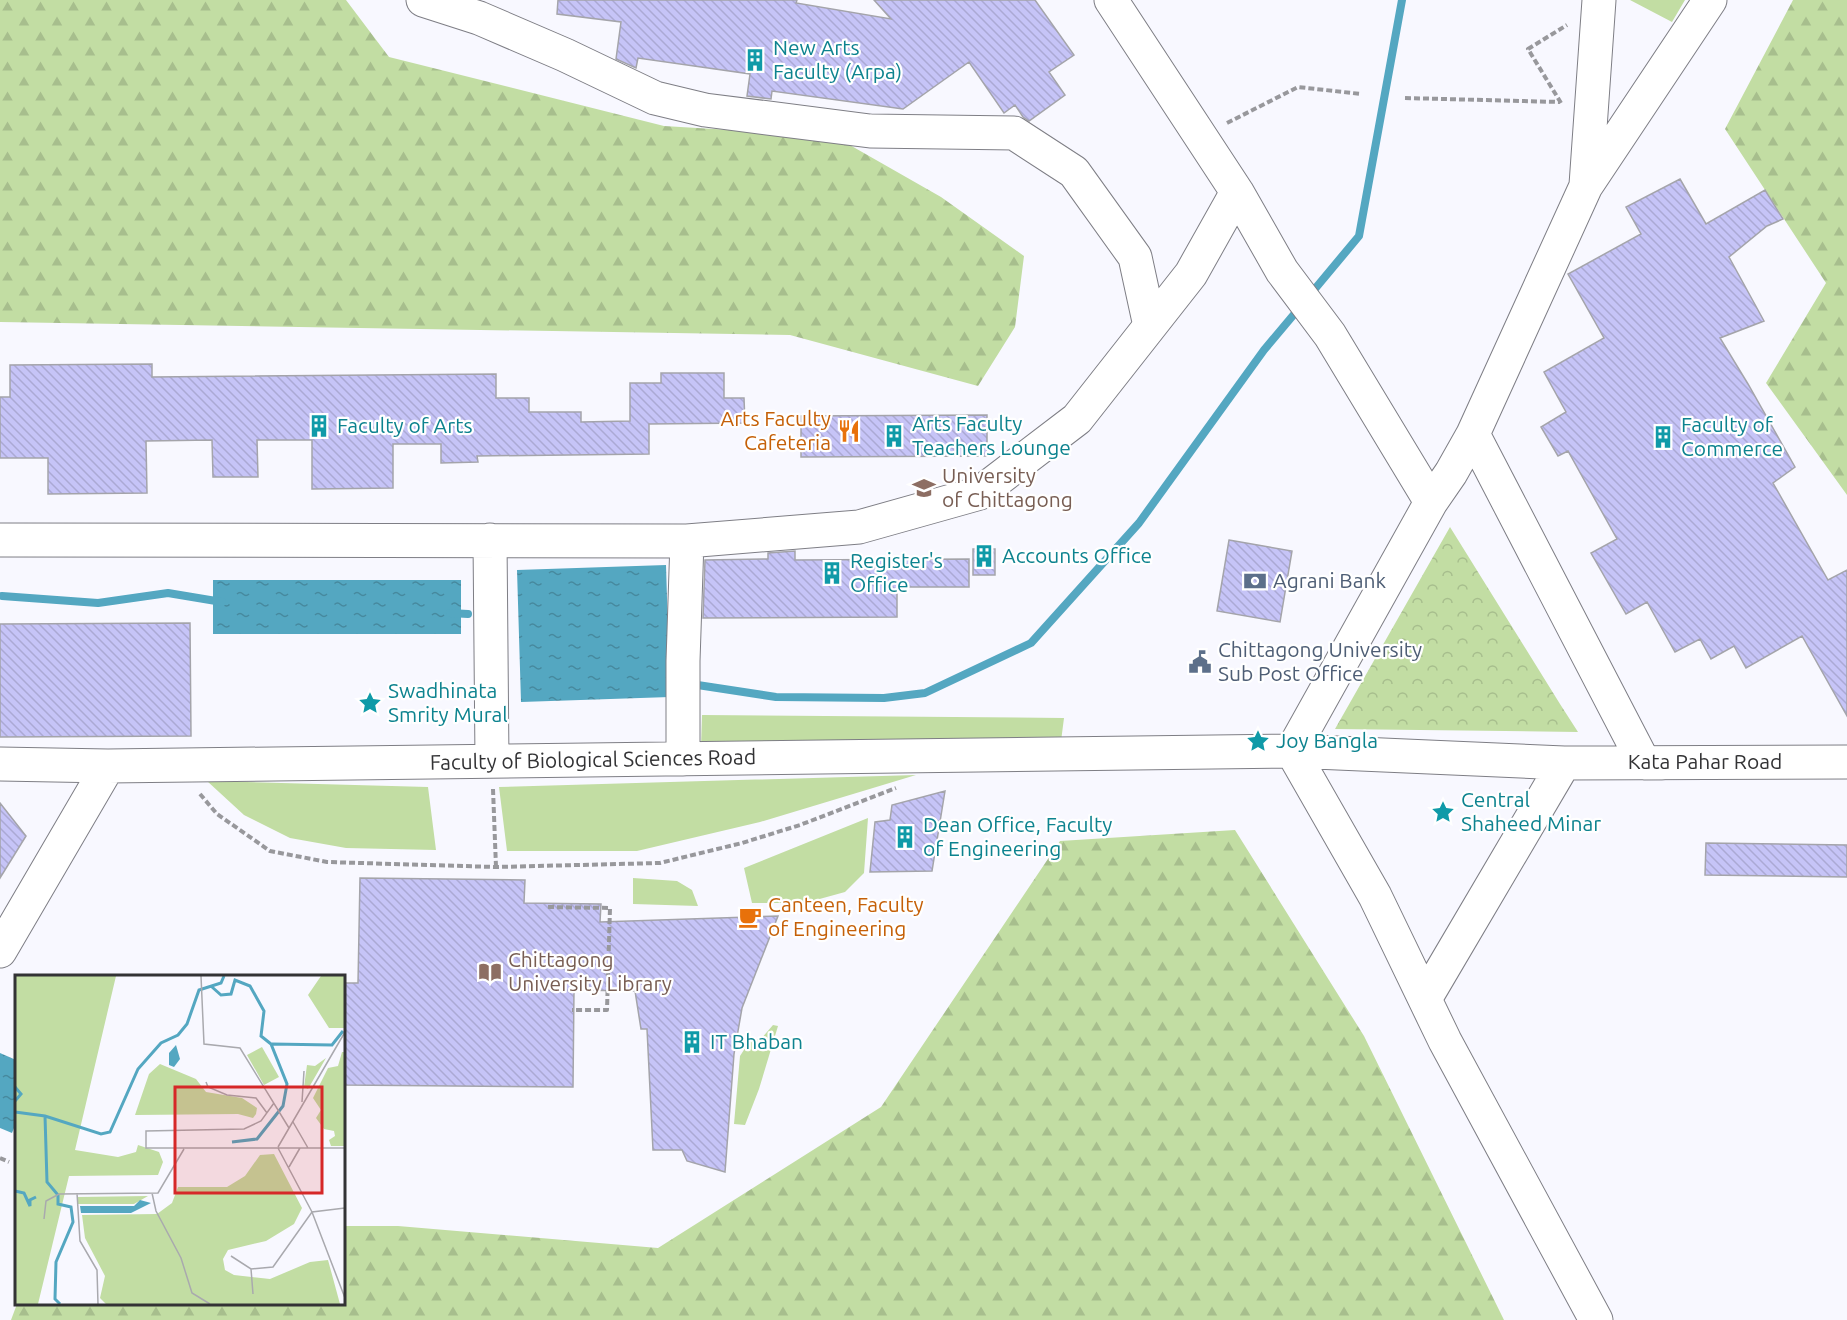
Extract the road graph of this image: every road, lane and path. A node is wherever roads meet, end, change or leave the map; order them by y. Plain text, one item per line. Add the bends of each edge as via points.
1 (423, 0) edge
2 (1111, 0) edge
3 (1710, 0) edge
4 (1599, 3) edge
5 (1361, 94) dead end
6 (1405, 98) dead end
7 (1560, 102) junction
8 (1200, 136) junction
9 (1588, 147) junction
10 (1586, 186) junction
11 (1237, 192) junction
12 (1150, 326) junction
13 (1473, 434) junction
14 (1431, 502) junction
15 (0, 540) edge
16 (490, 540) junction
17 (687, 541) junction
18 (1292, 751) junction
19 (683, 759) junction
20 (492, 761) junction
21 (1774, 762) edge
22 (1564, 763) junction
23 (1644, 763) junction
24 (0, 764) edge
25 (176, 765) junction
26 (108, 766) junction
27 (906, 784) dead end
28 (496, 867) junction
29 (548, 907) dead end
30 (0, 951) edge
31 (1425, 999) junction
32 (573, 1010) dead end
33 (0, 1158) edge
34 (9, 1162) dead end
35 (1596, 1320) edge

1 - 12 street via 479,18 655,99 695,108 870,131 1014,133 1074,172 1129,247 1135,257
2 - 8 street
3 - 10 street
4 - 7 path via 1528,49
4 - 9 street
5 - 8 path via 1298,87
6 - 7 path
7 - 9 path
8 - 11 street
9 - 10 street
10 - 13 street
11 - 12 street via 1191,274
11 - 14 street via 1282,271 1330,335
12 - 17 street via 1077,419 980,493 859,526
13 - 14 street
13 - 23 street
14 - 18 street
15 - 16 street
16 - 17 street
16 - 20 street
17 - 19 street
18 - 19 street, Faculty of Biological Sciences Road
18 - 22 street, Faculty of Biological Sciences Road
18 - 31 street via 1375,896
19 - 20 street, Faculty of Biological Sciences Road
20 - 25 street, Faculty of Biological Sciences Road
20 - 28 path
21 - 23 street, Kata Pahar Road
22 - 23 street, Kata Pahar Road
22 - 31 street
24 - 26 street, Faculty of Biological Sciences Road
25 - 26 street, Faculty of Biological Sciences Road
25 - 28 path via 217,814 270,851 327,862
26 - 30 street
27 - 28 path via 771,834 660,863
29 - 32 path via 610,908 607,1010
31 - 35 street
33 - 34 path

